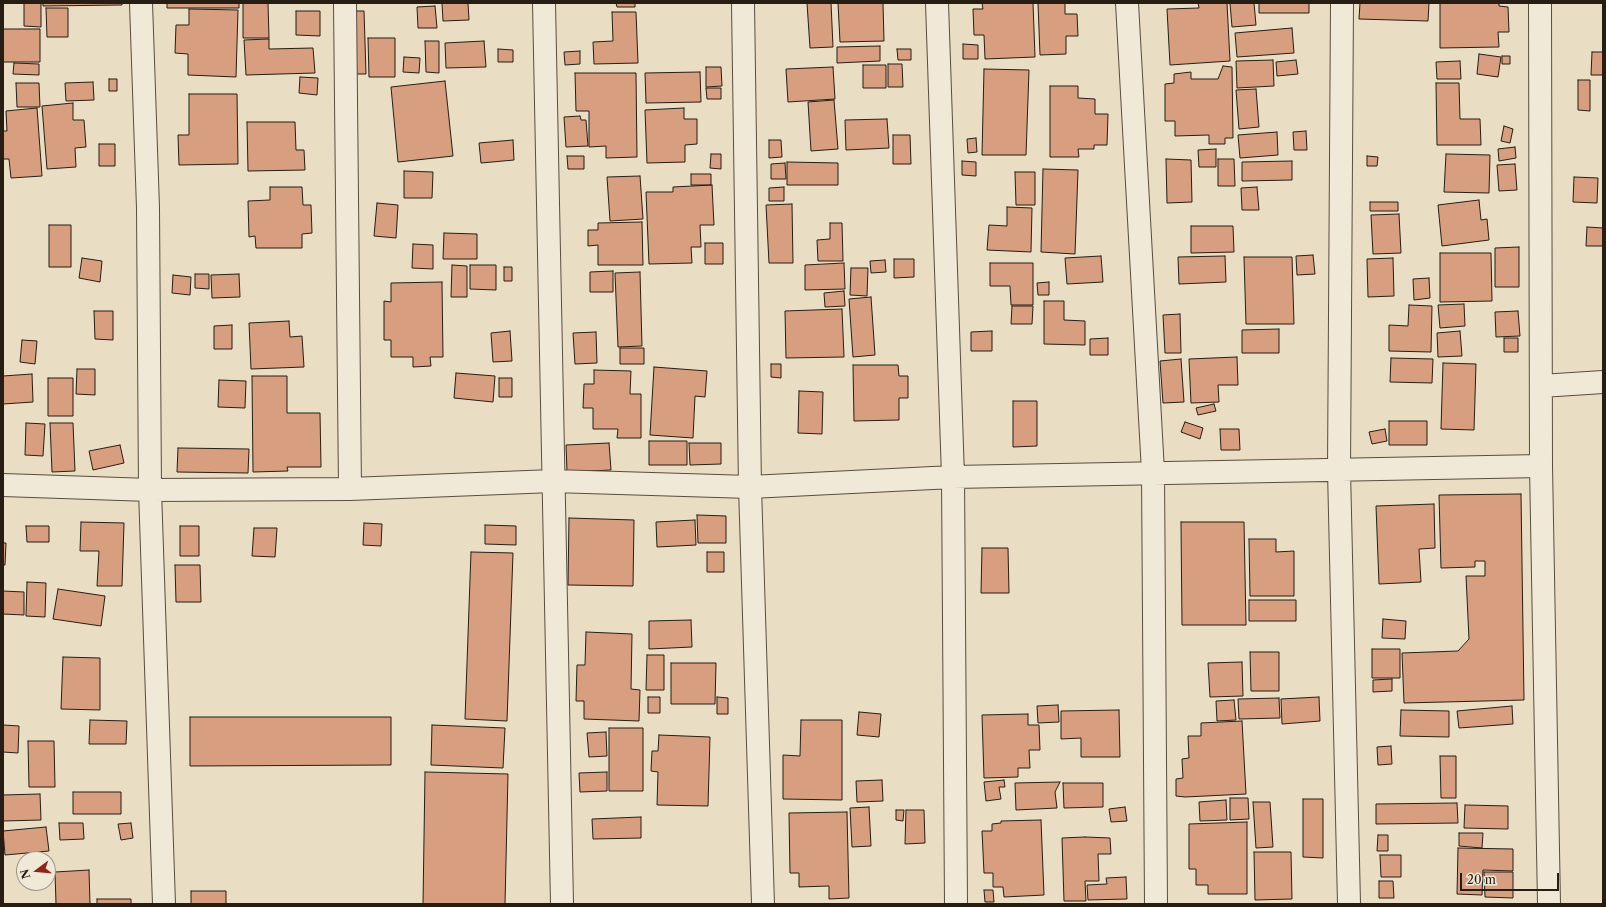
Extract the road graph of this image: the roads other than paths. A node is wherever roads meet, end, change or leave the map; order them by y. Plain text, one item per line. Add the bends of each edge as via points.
1 (141, 3) edge
2 (345, 3) edge
3 (544, 3) edge
4 (743, 3) edge
5 (937, 3) edge
6 (1127, 3) edge
7 (1342, 3) edge
8 (1540, 3) edge
9 (1603, 382) edge
10 (1541, 386) junction
11 (1541, 466) junction
12 (1339, 470) junction
13 (1153, 472) junction
14 (952, 476) junction
15 (553, 481) junction
16 (3, 485) edge
17 (750, 486) junction
18 (350, 489) junction
19 (150, 490) junction
20 (164, 904) edge
21 (562, 904) edge
22 (763, 904) edge
23 (956, 904) edge
24 (1156, 904) edge
25 (1349, 904) edge
26 (1549, 904) edge

1 - 19 street via 148,208
2 - 18 street
3 - 15 street
4 - 17 street
5 - 14 street
6 - 13 street
7 - 12 street
8 - 10 street
9 - 10 street
10 - 11 street
11 - 12 street
11 - 26 street
12 - 13 street
12 - 25 street
13 - 14 street
13 - 24 street
14 - 17 street
14 - 23 street
15 - 17 street
15 - 18 street
15 - 21 street
16 - 19 street
17 - 22 street
18 - 19 street
19 - 20 street

